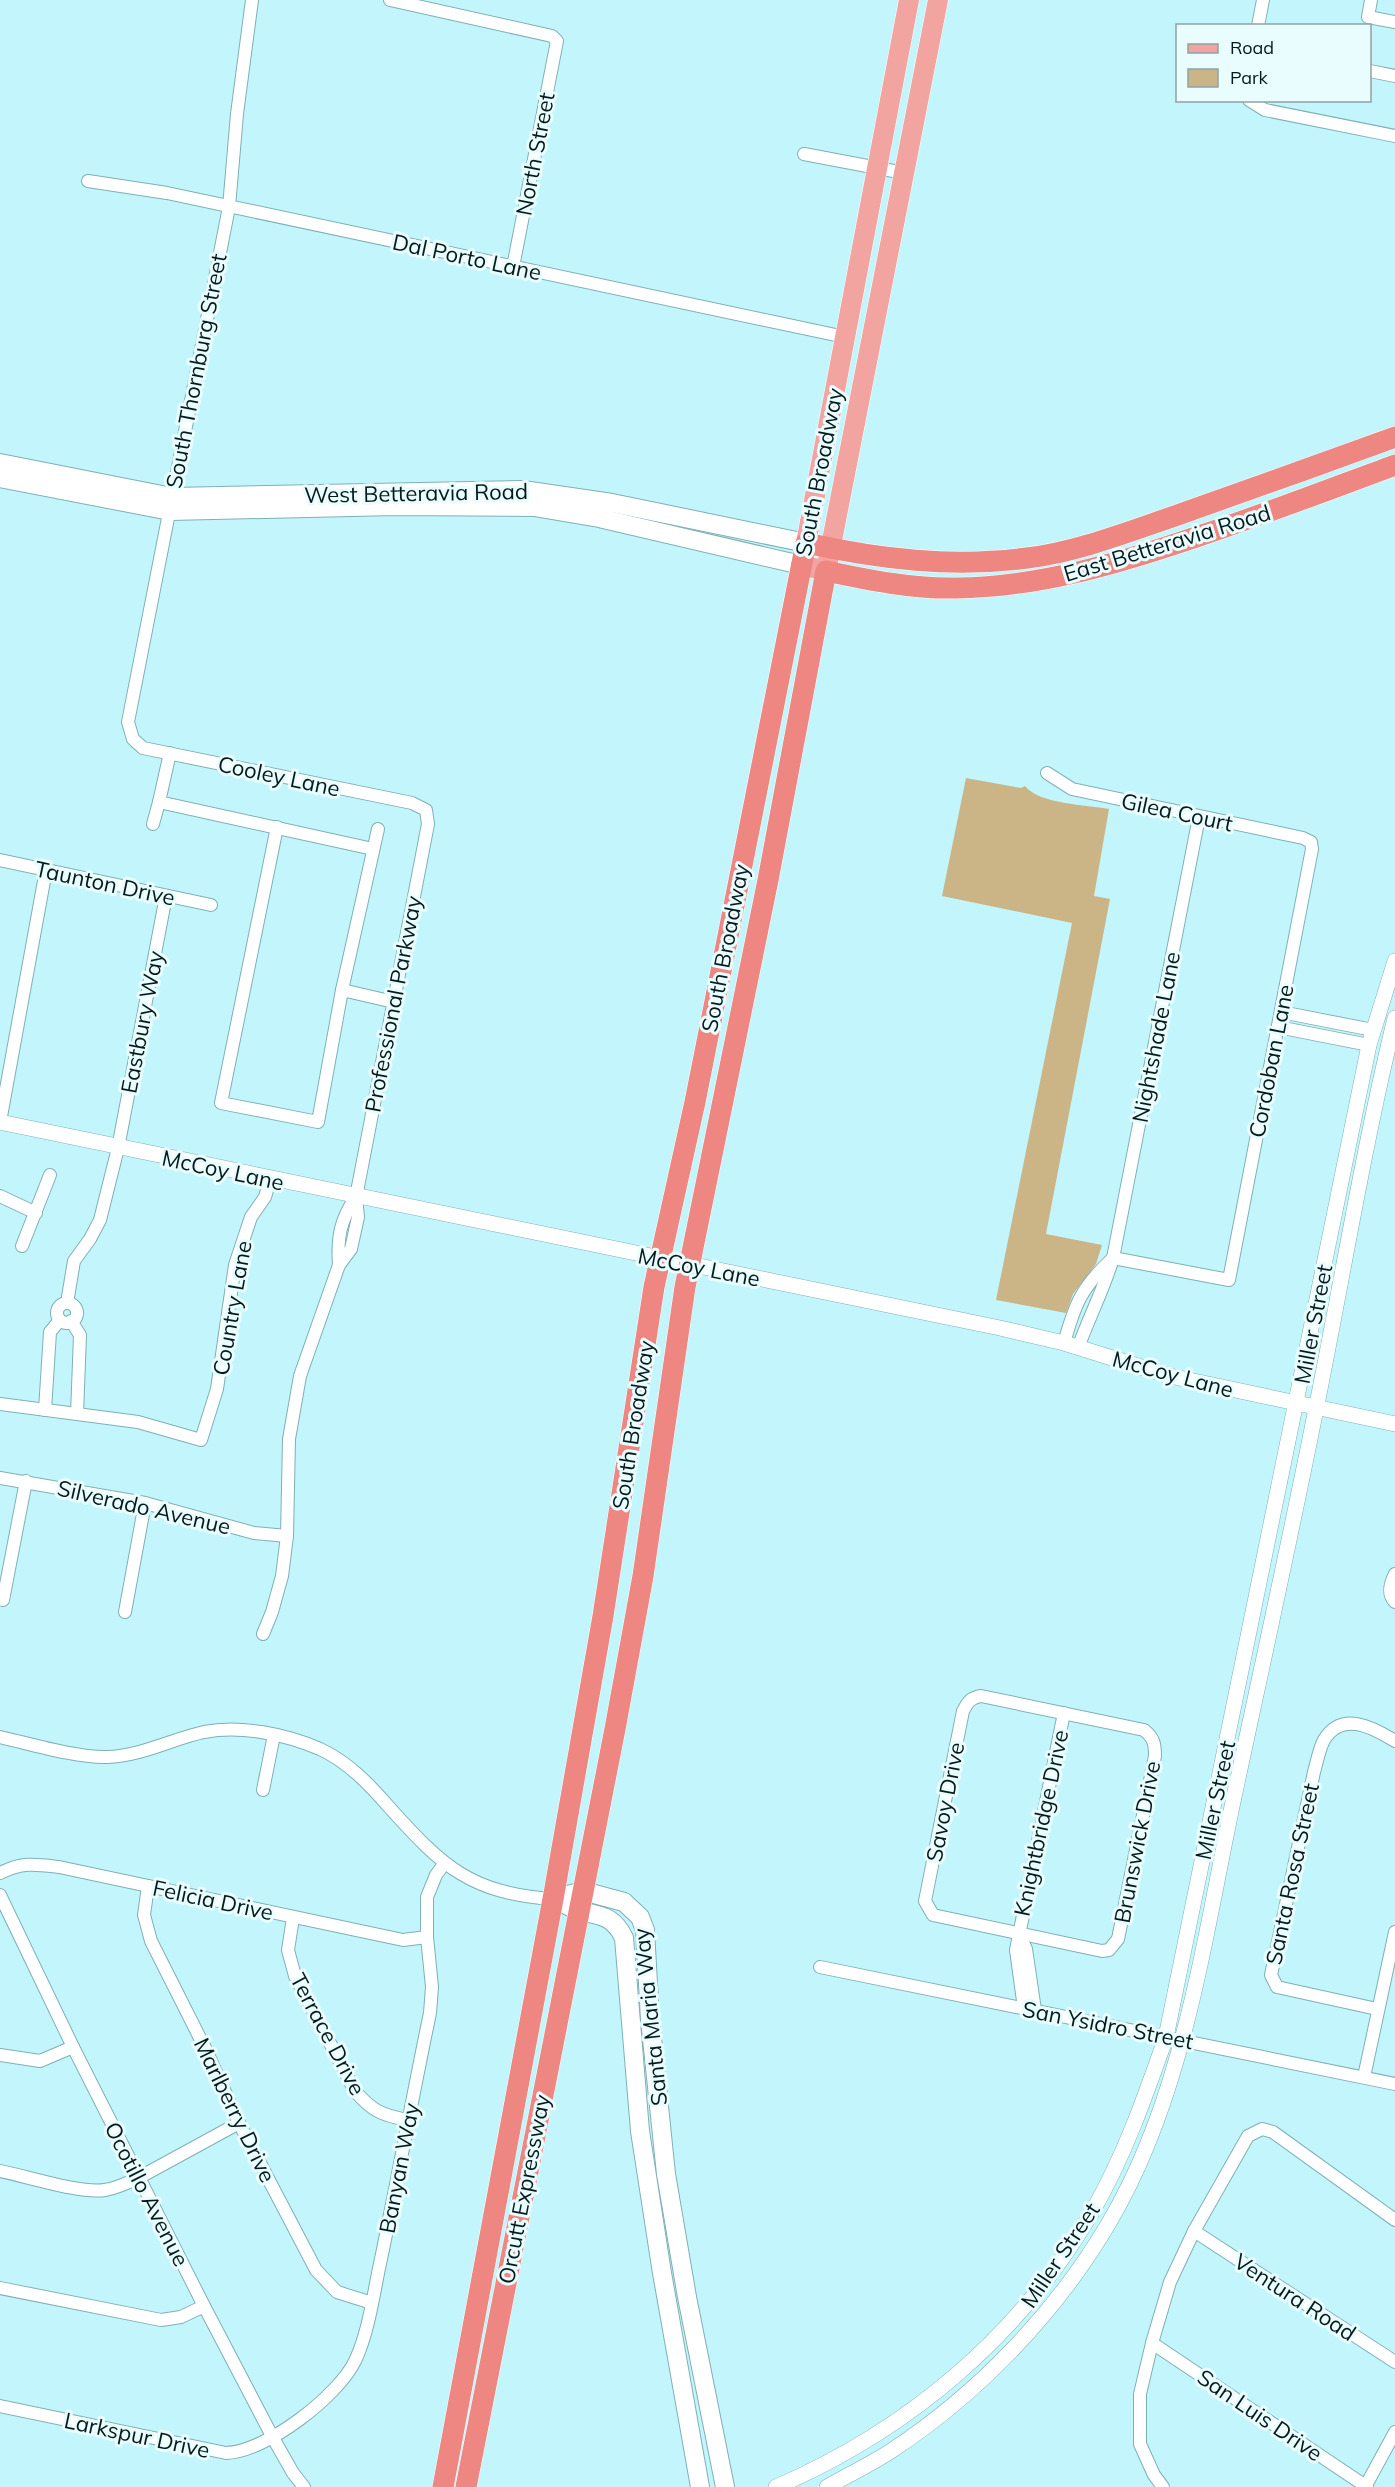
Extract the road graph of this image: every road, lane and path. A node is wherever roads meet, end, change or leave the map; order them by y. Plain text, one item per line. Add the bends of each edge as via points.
1 (252, 0) edge
2 (390, 0) edge
3 (909, 0) edge
4 (938, 0) edge
5 (1263, 0) edge
6 (1371, 0) edge
7 (1395, 22) edge
8 (1258, 24) edge
9 (1371, 71) edge
10 (1395, 76) edge
11 (1252, 102) edge
12 (1394, 132) edge
13 (804, 154) dead end
14 (876, 168) junction
15 (904, 173) junction
16 (88, 181) dead end
17 (869, 203) junction
18 (229, 207) junction
19 (513, 267) junction
20 (845, 337) junction
21 (871, 343) junction
22 (1395, 437) edge
23 (0, 463) edge
24 (1395, 465) edge
25 (0, 478) edge
26 (1278, 480) junction
27 (171, 504) junction
28 (1288, 505) junction
29 (806, 543) junction
30 (830, 548) junction
31 (801, 565) junction
32 (826, 571) junction
33 (133, 739) joint
34 (170, 753) junction
35 (1047, 773) dead end
36 (159, 802) junction
37 (426, 810) joint
38 (1199, 816) junction
39 (153, 824) dead end
40 (277, 827) junction
41 (378, 829) dead end
42 (1311, 842) joint
43 (373, 849) junction
44 (0, 860) edge
45 (46, 870) junction
46 (166, 896) junction
47 (211, 905) dead end
48 (1395, 961) edge
49 (342, 990) junction
50 (394, 1002) junction
51 (713, 1004) junction
52 (741, 1010) junction
53 (1281, 1012) junction
54 (1395, 1018) edge
55 (1278, 1027) junction
56 (1373, 1030) junction
57 (1369, 1045) junction
58 (0, 1122) edge
59 (118, 1148) junction
60 (50, 1175) dead end
61 (270, 1180) junction
62 (0, 1196) edge
63 (356, 1197) junction
64 (36, 1213) junction
65 (22, 1246) dead end
66 (660, 1258) junction
67 (1113, 1258) junction
68 (690, 1264) junction
69 (66, 1321) junction
70 (1071, 1346) junction
71 (0, 1404) edge
72 (1297, 1405) junction
73 (1316, 1408) junction
74 (45, 1410) junction
75 (77, 1414) junction
76 (1395, 1424) edge
77 (0, 1478) edge
78 (26, 1482) junction
79 (145, 1503) junction
80 (287, 1536) junction
81 (1395, 1574) edge
82 (1393, 1599) edge
83 (3, 1600) dead end
84 (125, 1612) dead end
85 (263, 1634) dead end
86 (1064, 1713) junction
87 (274, 1735) junction
88 (0, 1737) edge
89 (1395, 1740) edge
90 (263, 1790) dead end
91 (444, 1863) junction
92 (0, 1873) edge
93 (148, 1886) junction
94 (0, 1895) edge
95 (553, 1899) junction
96 (581, 1901) junction
97 (293, 1918) junction
98 (1395, 1932) edge
99 (1018, 1933) junction
100 (428, 1938) junction
101 (820, 1967) dead end
102 (1030, 2009) junction
103 (1377, 2009) junction
104 (1167, 2037) junction
105 (1182, 2040) junction
106 (74, 2047) junction
107 (0, 2055) edge
108 (1364, 2077) junction
109 (1395, 2084) edge
110 (407, 2120) junction
111 (239, 2123) junction
112 (0, 2171) edge
113 (140, 2177) junction
114 (1394, 2217) edge
115 (1194, 2231) junction
116 (0, 2288) edge
117 (372, 2303) junction
118 (204, 2306) junction
119 (1152, 2343) junction
120 (1395, 2362) edge
121 (0, 2406) edge
122 (1395, 2432) edge
123 (272, 2436) junction
124 (304, 2487) edge
125 (443, 2487) edge
126 (466, 2487) edge
127 (700, 2487) edge
128 (725, 2487) edge
129 (776, 2487) edge
130 (827, 2487) edge
131 (1163, 2487) edge
132 (1366, 2487) edge

1 - 18 street, South Thornburg Street
2 - 19 street, North Street via 552,36 557,41
3 - 14 main road, South Broadway
4 - 15 main road, South Broadway
5 - 8 street
6 - 7 street via 1368,17
9 - 10 street
11 - 12 street via 1265,110
13 - 14 street
14 - 15 street
14 - 17 main road, South Broadway
15 - 21 main road, South Broadway
16 - 18 street, Dal Porto Lane
17 - 20 main road, South Broadway
17 - 21 main road via 874,219 858,307 858,329
18 - 19 street, Dal Porto Lane
18 - 27 street, South Thornburg Street
19 - 20 street, Dal Porto Lane
20 - 29 main road, South Broadway
21 - 30 main road, South Broadway
22 - 26 highway, East Betteravia Road
23 - 27 main road, West Betteravia Road
24 - 28 highway, East Betteravia Road
25 - 27 main road, West Betteravia Road
26 - 28 highway
26 - 30 highway, East Betteravia Road via 1127,532 1029,558 950,563
27 - 29 main road, West Betteravia Road via 523,490 612,503
27 - 31 main road, West Betteravia Road via 521,506 599,518
27 - 33 street, South Thornburg Street via 128,722
28 - 32 highway, East Betteravia Road via 1141,556 1030,583 949,588
29 - 30 highway, West Betteravia Road
29 - 31 highway, South Broadway
30 - 32 main road, South Broadway
31 - 32 main road, West Betteravia Road
31 - 51 highway, South Broadway
32 - 52 highway, South Broadway
33 - 34 street, Cooley Lane via 143,748
34 - 36 street
34 - 37 street, Cooley Lane via 412,803
35 - 38 street, Gilea Court via 1072,789
36 - 39 street
36 - 40 street
37 - 50 street, Professional Parkway via 429,824
38 - 42 street, Gilea Court
38 - 67 street, Nightshade Lane
40 - 43 street
40 - 49 street via 221,1103 318,1122
41 - 43 street
42 - 53 street, Cordoban Lane
43 - 49 street
44 - 45 street, Taunton Drive
45 - 46 street, Taunton Drive
45 - 58 street
46 - 47 street, Taunton Drive
46 - 59 street, Eastbury Way
48 - 56 street, Miller Street
49 - 50 street
50 - 63 street, Professional Parkway
51 - 52 highway
51 - 66 highway, South Broadway
52 - 68 highway, South Broadway
53 - 55 street, Cordoban Lane
53 - 56 street
54 - 73 street, Miller Street
55 - 57 street
55 - 67 street, Cordoban Lane via 1229,1280
56 - 57 street, Miller Street
57 - 72 street, Miller Street
58 - 59 street, McCoy Lane
59 - 61 street, McCoy Lane
59 - 69 street, Eastbury Way via 100,1220 74,1261 66,1303 75,1308 76,1316
60 - 64 street
61 - 63 street, McCoy Lane
61 - 75 street, Country Lane via 265,1197 251,1217 235,1265 217,1389 201,1440 138,1422
62 - 64 street
63 - 66 street, McCoy Lane
63 - 80 street, Professional Parkway via 344,1214 339,1265 300,1376 289,1439
64 - 65 street
66 - 68 street, McCoy Lane
66 - 95 highway, South Broadway
67 - 70 street, Nightshade Lane via 1104,1287
67 - 70 street via 1079,1297
68 - 70 street, McCoy Lane
68 - 96 highway, South Broadway via 643,1576
69 - 74 street via 50,1332
69 - 75 street via 81,1335
70 - 72 street, McCoy Lane via 1170,1376
71 - 74 street
72 - 73 street, McCoy Lane
72 - 104 street, Miller Street
73 - 76 street, McCoy Lane
73 - 105 street, Miller Street
74 - 75 street
77 - 78 street, Silverado Avenue
78 - 79 street, Silverado Avenue
78 - 83 street
79 - 80 street, Silverado Avenue via 254,1533
79 - 84 street
80 - 85 street, Professional Parkway via 282,1576
81 - 82 street via 1390,1586
86 - 99 street, Knightbridge Drive
86 - 99 street, Brunswick Drive via 1144,1730 1155,1745 1118,1939 1113,1947 1102,1951
86 - 99 street, Savoy Drive via 1000,1699 973,1698 963,1711 925,1901 933,1915
87 - 88 street via 227,1729 106,1757
87 - 90 street
87 - 91 street via 321,1750 354,1771
89 - 103 street, Santa Rosa Street via 1369,1725 1357,1723 1341,1726 1324,1740 1271,1975 1277,1987
91 - 95 street via 461,1876 498,1892
91 - 100 street, Banyan Way via 427,1897
92 - 93 street, Felicia Drive via 29,1863
93 - 97 street, Felicia Drive
93 - 111 street, Marlberry Drive via 144,1915 151,1941
94 - 106 street, Ocotillo Avenue
95 - 96 main road, Santa Maria Way
95 - 125 highway, Orcutt Expressway
96 - 126 highway, Orcutt Expressway
96 - 127 main road, Santa Maria Way via 611,1919 624,1938 640,2131
96 - 128 main road, Santa Maria Way via 624,1902 640,1917 645,1930 666,2175
97 - 100 street, Felicia Drive via 403,1940
97 - 110 street, Terrace Drive via 288,1950 295,1976 355,2091 368,2106 384,2115
98 - 103 street
99 - 102 street, Knightbridge Drive via 1026,1949
100 - 110 street, Banyan Way via 430,2013
101 - 102 street, San Ysidro Street
102 - 104 street, San Ysidro Street
103 - 108 street
104 - 105 street, San Ysidro Street
104 - 129 street, Miller Street via 1113,2171 1076,2237 1033,2300 985,2349 917,2408 823,2466
105 - 108 street, San Ysidro Street
105 - 130 street, Miller Street via 1134,2175 1110,2221 1048,2309 998,2364 924,2427 888,2453
106 - 107 street via 40,2061
106 - 113 street, Ocotillo Avenue
108 - 109 street, San Ysidro Street
110 - 117 street, Banyan Way
111 - 113 street
111 - 117 street, Marlberry Drive via 316,2270 337,2292
112 - 113 street via 87,2190 103,2190
113 - 118 street, Ocotillo Avenue
114 - 115 street via 1274,2132 1258,2130 1248,2136
115 - 119 street via 1170,2282
115 - 120 street, Ventura Road
116 - 118 street via 161,2320 181,2317
117 - 123 street, Banyan Way via 357,2358 338,2387 315,2408
118 - 123 street, Ocotillo Avenue
119 - 131 street via 1140,2394 1140,2444
119 - 132 street, San Luis Drive
121 - 123 street, Larkspur Drive via 226,2453 249,2449
122 - 132 street
123 - 124 street, Ocotillo Avenue

